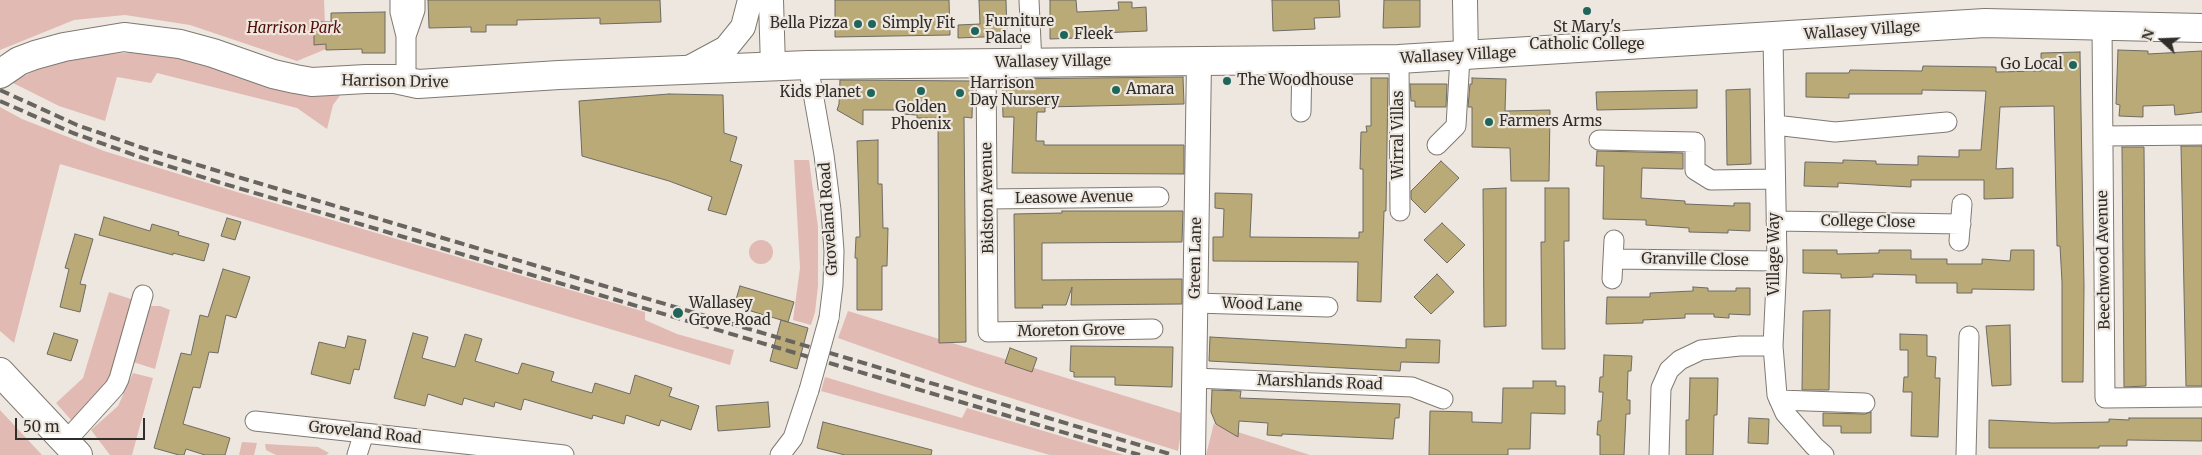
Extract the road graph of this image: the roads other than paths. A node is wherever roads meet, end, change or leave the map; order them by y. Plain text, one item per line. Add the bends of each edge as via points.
1 (400, 0) edge
2 (415, 0) edge
3 (750, 0) edge
4 (771, 0) edge
5 (1029, 0) edge
6 (1465, 0) edge
7 (2102, 25) junction
8 (2202, 28) edge
9 (406, 36) junction
10 (1773, 37) junction
11 (1463, 57) junction
12 (1302, 60) junction
13 (1399, 60) junction
14 (1199, 61) junction
15 (1032, 62) junction
16 (986, 63) junction
17 (808, 65) junction
18 (773, 67) junction
19 (9, 68) edge
20 (686, 70) junction
21 (406, 82) junction
22 (1301, 112) dead end
23 (1947, 122) dead end
24 (1775, 125) junction
25 (2103, 136) junction
26 (2202, 136) edge
27 (1599, 140) dead end
28 (1437, 145) dead end
29 (1775, 179) junction
30 (1159, 197) dead end
31 (988, 199) junction
32 (1962, 204) dead end
33 (1400, 211) dead end
34 (1776, 220) junction
35 (1614, 240) dead end
36 (1613, 259) junction
37 (1777, 261) junction
38 (1612, 279) dead end
39 (143, 295) dead end
40 (1196, 303) junction
41 (1328, 307) dead end
42 (1153, 329) dead end
43 (988, 332) joint
44 (1969, 336) dead end
45 (1773, 346) junction
46 (0, 372) edge
47 (1194, 378) junction
48 (2202, 397) edge
49 (1443, 400) dead end
50 (1779, 400) junction
51 (1865, 402) dead end
52 (255, 421) dead end
53 (364, 433) junction
54 (72, 448) edge
55 (358, 455) edge
56 (564, 455) edge
57 (780, 455) edge
58 (1193, 455) edge
59 (1659, 455) edge
60 (1823, 455) edge
61 (1966, 455) edge

1 - 9 street
2 - 9 street via 416,10
3 - 20 street via 743,27 726,48
4 - 18 street
5 - 15 street
6 - 11 street
7 - 8 main road, Wallasey Village
7 - 10 main road, Wallasey Village via 1985,23
7 - 25 street, Beechwood Avenue
9 - 21 street
10 - 11 main road, Wallasey Village
10 - 24 street, Village Way
11 - 13 main road, Wallasey Village
11 - 28 street via 1456,126
12 - 13 main road, Wallasey Village
12 - 14 main road, Wallasey Village
12 - 22 street
13 - 33 street, Wirral Villas
14 - 15 main road, Wallasey Village
14 - 40 street, Green Lane
15 - 16 main road, Wallasey Village
16 - 17 main road, Wallasey Village
16 - 31 street, Bidston Avenue
17 - 18 main road, Wallasey Village
17 - 57 street, Groveland Road, bridge via 824,155 834,252 833,285 829,318 810,390 793,438
18 - 20 main road, Harrison Drive
19 - 21 main road, Harrison Drive via 64,46 124,37 180,44 273,74 312,82 395,79
20 - 21 main road, Harrison Drive via 444,84
23 - 24 street via 1835,132
24 - 29 street, Village Way
25 - 26 street
25 - 48 street, Beechwood Avenue via 2106,398
27 - 29 street via 1695,142 1695,170 1711,180
29 - 34 street, Village Way
30 - 31 street, Leasowe Avenue
31 - 43 street, Bidston Avenue
32 - 34 street, College Close via 1960,232
34 - 37 street, Village Way
35 - 36 street
36 - 37 street, Granville Close
36 - 38 street
37 - 45 street, Village Way
39 - 54 street via 119,379
40 - 41 street, Wood Lane
40 - 47 street, Green Lane
42 - 43 street, Moreton Grove
44 - 61 street
45 - 50 street, Village Way
45 - 59 street via 1701,350 1680,360 1669,370 1661,388
46 - 54 main road
47 - 49 street, Marshlands Road via 1412,386
47 - 58 street, Green Lane
50 - 51 street
50 - 60 street, Village Way via 1784,413
52 - 53 street, Groveland Road
53 - 55 street
53 - 56 street, Groveland Road

